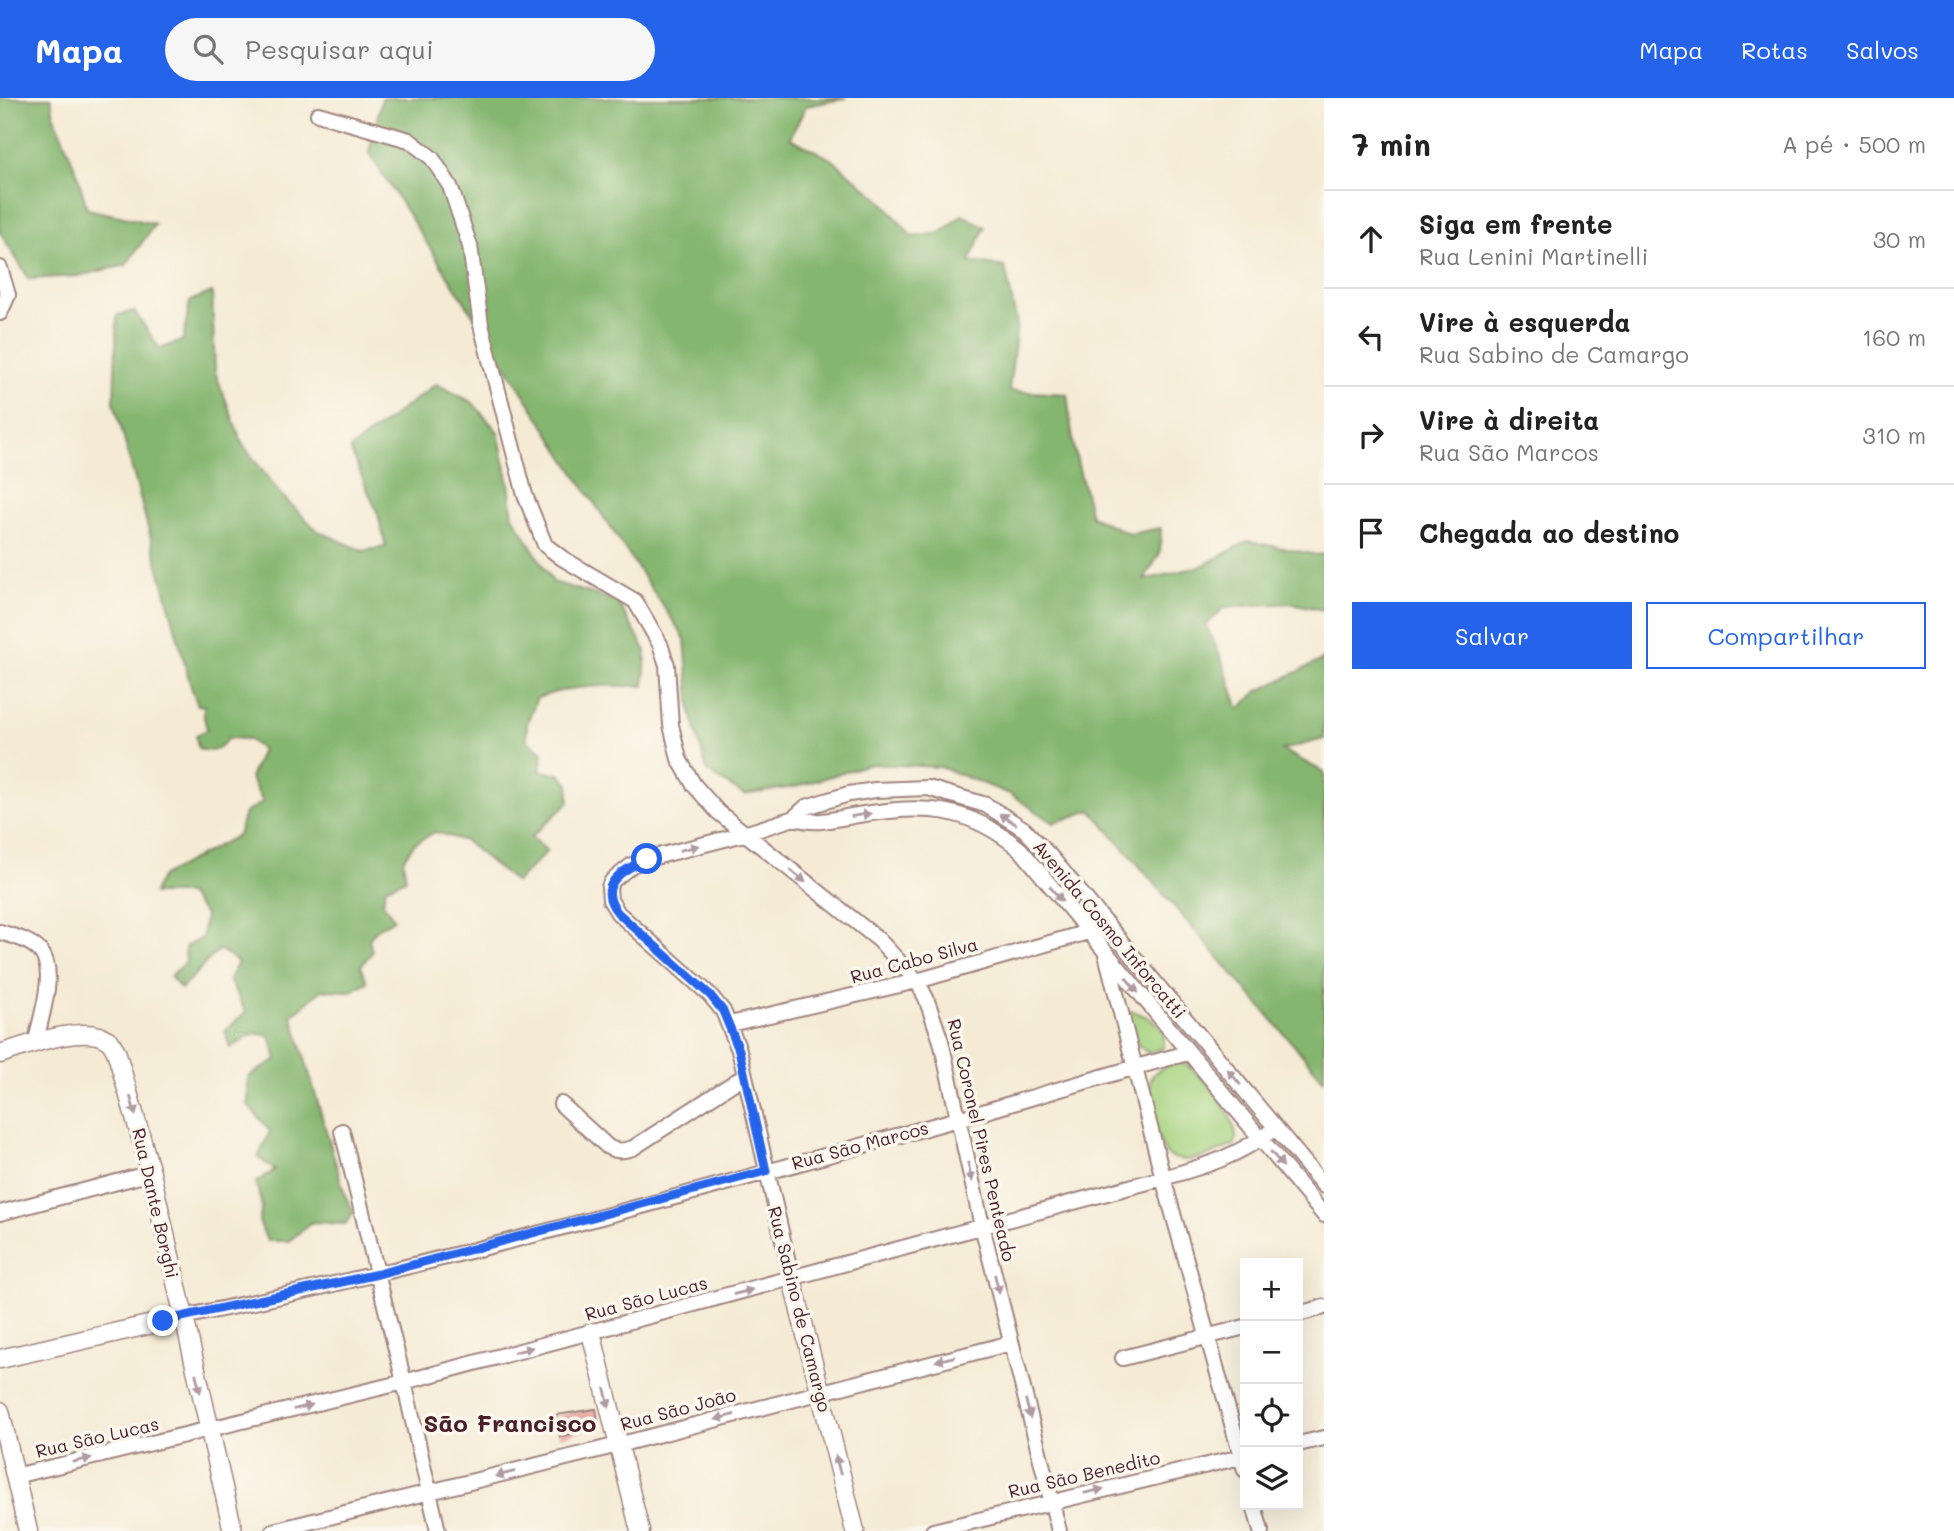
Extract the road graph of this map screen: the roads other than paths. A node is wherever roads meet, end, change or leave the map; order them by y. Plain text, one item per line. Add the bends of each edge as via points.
1 (318, 114) dead end
2 (0, 268) edge
3 (0, 313) edge
4 (794, 818) junction
5 (744, 834) junction
6 (1104, 922) junction
7 (0, 932) edge
8 (1088, 932) junction
9 (1106, 953) junction
10 (917, 981) junction
11 (730, 1024) junction
12 (36, 1042) junction
13 (1188, 1052) junction
14 (0, 1054) edge
15 (1133, 1067) junction
16 (744, 1076) junction
17 (561, 1104) dead end
18 (958, 1118) junction
19 (1276, 1128) junction
20 (342, 1131) dead end
21 (1261, 1139) junction
22 (766, 1171) junction
23 (151, 1173) junction
24 (1163, 1178) junction
25 (1324, 1186) edge
26 (0, 1213) edge
27 (1324, 1215) edge
28 (982, 1226) junction
29 (378, 1274) junction
30 (792, 1279) junction
31 (1324, 1307) edge
32 (1303, 1313) edge
33 (183, 1317) junction
34 (1240, 1328) edge
35 (591, 1332) junction
36 (1208, 1337) junction
37 (1011, 1343) junction
38 (1123, 1358) dead end
39 (0, 1359) edge
40 (404, 1382) junction
41 (820, 1391) junction
42 (0, 1411) edge
43 (209, 1430) junction
44 (1324, 1438) edge
45 (1303, 1443) edge
46 (618, 1445) junction
47 (1240, 1447) edge
48 (1240, 1462) edge
49 (15, 1476) junction
50 (429, 1493) junction
51 (1051, 1502) junction
52 (1255, 1510) edge
53 (27, 1531) edge
54 (233, 1531) edge
55 (273, 1531) edge
56 (438, 1531) edge
57 (640, 1531) edge
58 (855, 1531) edge
59 (933, 1531) edge
60 (1059, 1531) edge
61 (1261, 1531) edge

1 - 5 street, Rua Coronel Pires Penteado via 409,140 432,158 450,186 470,246 481,325 525,495 545,544 635,601 660,643 667,666 671,725 679,759 694,785
2 - 3 street via 8,295
4 - 5 street
6 -> 4 street, Avenida Cosmo Inforcatti via 1024,829 955,794 928,788 875,790 806,807
4 -> 8 street, Avenida Cosmo Inforcatti via 813,823 914,808 940,809 974,820 1021,850
5 -> 10 street, Rua Coronel Pires Penteado via 879,940
11 -> 5 street, Rua Sabino de Camargo via 710,995 618,913 609,887 620,874 647,859
6 - 8 street, Rua Cabo Silva
19 -> 6 street, Avenida Cosmo Inforcatti
7 - 12 street via 29,943 46,959 48,978
8 - 9 street, Avenida Cosmo Inforcatti
8 - 10 street, Rua Cabo Silva
9 -> 13 street, Avenida Cosmo Inforcatti
9 - 15 street
10 - 11 street, Rua Cabo Silva
10 - 18 street, Rua Coronel Pires Penteado via 934,1018
11 - 16 street, Rua Sabino de Camargo
12 - 14 street
12 -> 23 street, Rua Dante Borghi via 82,1034 111,1042 123,1069
13 - 15 street, Rua São Marcos
13 - 21 street, Avenida Cosmo Inforcatti
15 - 18 street, Rua São Marcos
15 - 24 street
16 - 17 street via 624,1151 607,1147
16 - 22 street, Rua Sabino de Camargo
18 - 22 street, Rua São Marcos
18 -> 28 street, Rua Coronel Pires Penteado
19 - 21 street, Rua São Lucas
19 - 25 street, Avenida Cosmo Inforcatti
20 - 29 street
21 - 24 street, Rua São Lucas via 1238,1154
21 -> 27 street, Avenida Cosmo Inforcatti
22 - 29 street, Rua São Marcos
22 - 30 street, Rua Sabino de Camargo
23 - 26 street
23 - 33 street, Rua Dante Borghi
24 - 28 street, Rua São Lucas
24 - 36 street
28 - 30 street, Rua São Lucas
28 -> 37 street, Rua Coronel Pires Penteado
29 - 33 street, Rua São Marcos
29 - 40 street
35 -> 30 street, Rua São Lucas
30 - 41 street, Rua Sabino de Camargo
31 - 32 street
33 - 39 street, Rua São Marcos
33 -> 43 street, Rua Dante Borghi
34 - 36 street
40 -> 35 street, Rua São Lucas
35 -> 46 street
36 - 38 street
36 - 47 street
37 -> 41 street, Rua São João
37 -> 51 street, Rua Coronel Pires Penteado
43 -> 40 street, Rua São Lucas
40 - 50 street
41 -> 46 street, Rua São João
58 -> 41 street, Rua Sabino de Camargo
42 - 49 street
49 -> 43 street, Rua São Lucas
43 - 54 street, Rua Dante Borghi
44 - 45 street
46 -> 50 street, Rua São João
46 - 57 street
51 -> 48 street, Rua São Benedito
49 - 53 street
50 - 55 street, Rua São João
50 - 56 street
51 - 59 street, Rua São Benedito
51 - 60 street, Rua Coronel Pires Penteado
52 - 61 street

